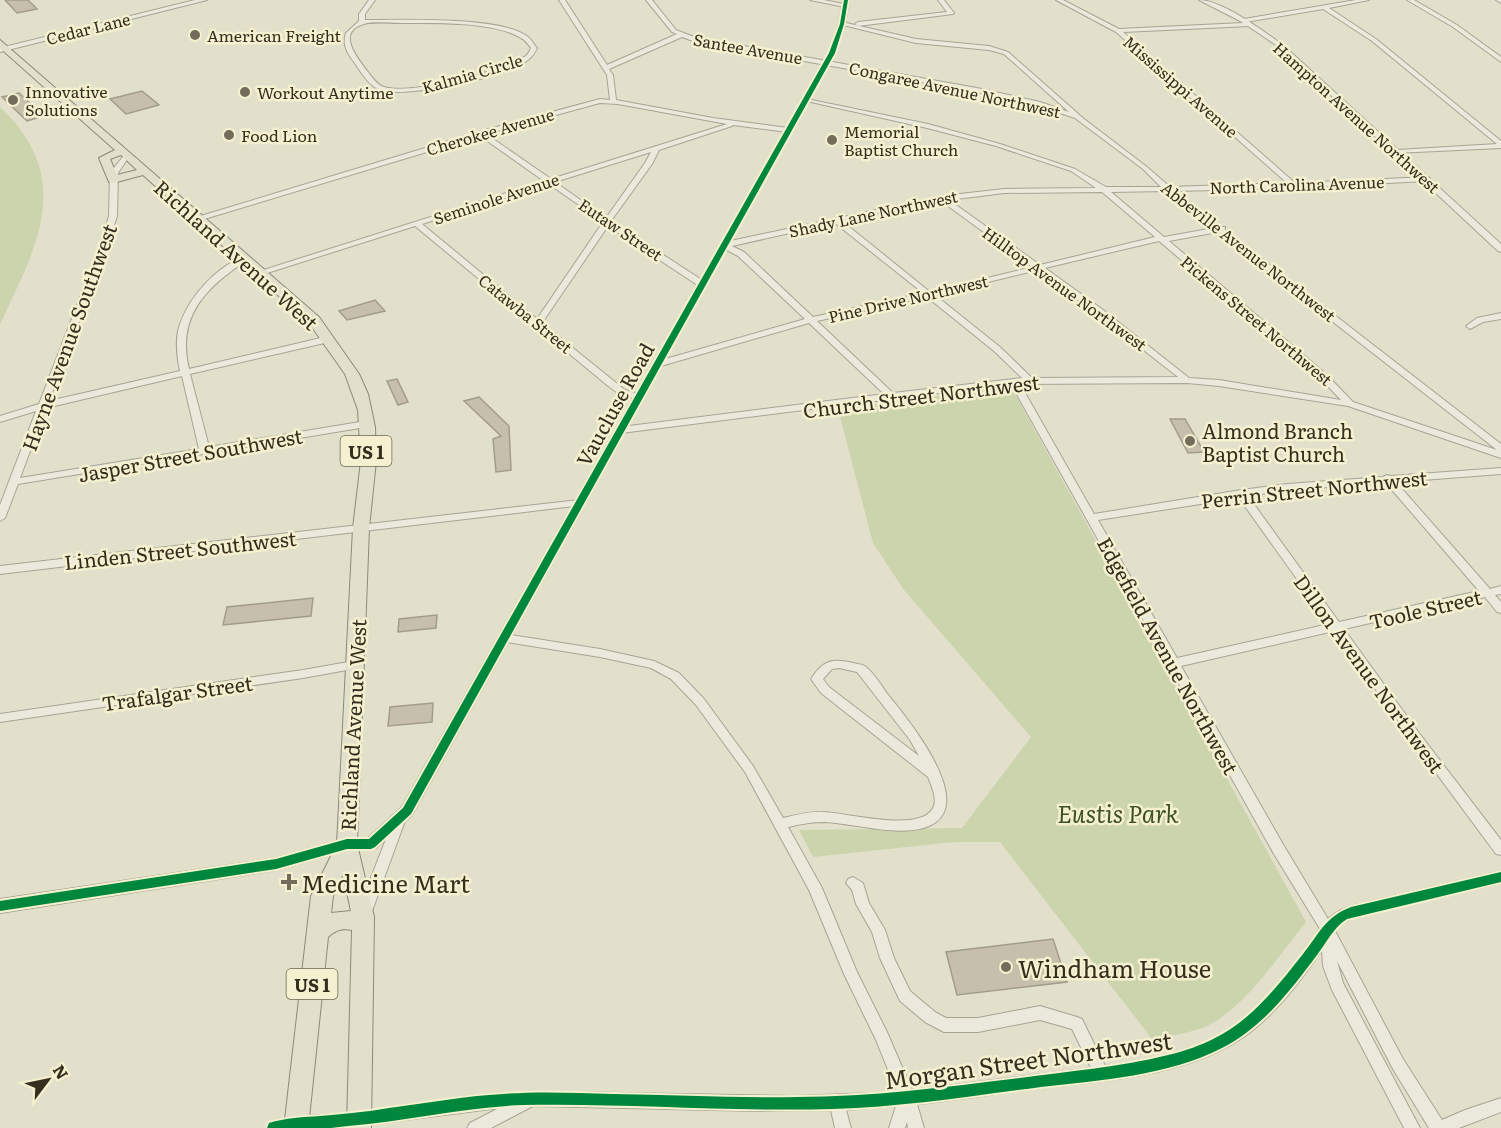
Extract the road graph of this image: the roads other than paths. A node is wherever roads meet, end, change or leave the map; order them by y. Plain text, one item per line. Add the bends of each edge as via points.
1 (204, 0) edge
2 (372, 0) edge
3 (562, 0) edge
4 (649, 0) edge
5 (813, 0) edge
6 (941, 0) edge
7 (1059, 0) edge
8 (1202, 0) edge
9 (1366, 0) edge
10 (1410, 0) edge
11 (845, 2) edge
12 (1324, 7) junction
13 (362, 22) junction
14 (1246, 22) junction
15 (842, 24) junction
16 (1118, 31) junction
17 (681, 35) junction
18 (2, 47) edge
19 (1501, 60) edge
20 (827, 62) junction
21 (606, 68) junction
22 (804, 99) junction
23 (613, 101) junction
24 (1082, 120) junction
25 (734, 124) junction
26 (788, 130) junction
27 (480, 133) junction
28 (1501, 145) edge
29 (656, 147) junction
30 (1397, 152) junction
31 (125, 153) junction
32 (144, 171) junction
33 (1426, 179) junction
34 (113, 180) junction
35 (548, 182) junction
36 (1294, 186) junction
37 (1103, 189) junction
38 (1168, 189) junction
39 (942, 198) junction
40 (198, 218) junction
41 (836, 220) junction
42 (609, 223) junction
43 (416, 224) junction
44 (1222, 229) junction
45 (1161, 239) junction
46 (724, 245) junction
47 (1501, 249) edge
48 (243, 259) junction
49 (1037, 266) junction
50 (258, 273) junction
51 (702, 284) junction
52 (928, 294) junction
53 (1501, 316) edge
54 (812, 320) junction
55 (538, 323) junction
56 (1470, 326) dead end
57 (328, 339) junction
58 (658, 364) junction
59 (187, 373) junction
60 (1029, 380) junction
61 (1187, 380) junction
62 (1014, 381) junction
63 (891, 396) junction
64 (639, 398) junction
65 (1350, 404) junction
66 (42, 406) junction
67 (0, 419) edge
68 (366, 424) junction
69 (621, 430) junction
70 (1501, 449) edge
71 (205, 452) junction
72 (1501, 454) edge
73 (1501, 471) edge
74 (1387, 478) junction
75 (14, 482) junction
76 (1241, 493) junction
77 (579, 503) junction
78 (0, 518) edge
79 (1092, 518) junction
80 (361, 528) junction
81 (0, 570) edge
82 (1501, 590) edge
83 (1488, 593) junction
84 (1501, 609) edge
85 (1338, 628) junction
86 (505, 638) junction
87 (1174, 663) junction
88 (354, 664) junction
89 (0, 718) edge
90 (933, 774) junction
91 (399, 821) junction
92 (781, 824) junction
93 (346, 844) junction
94 (1501, 850) edge
95 (1501, 877) edge
96 (853, 883) dead end
97 (0, 906) edge
98 (363, 921) junction
99 (1327, 929) junction
100 (318, 934) junction
101 (1101, 1073) junction
102 (907, 1097) junction
103 (532, 1099) junction
104 (837, 1103) junction
105 (1501, 1105) edge
106 (359, 1123) edge
107 (296, 1126) edge
108 (274, 1128) edge
109 (475, 1128) edge
110 (843, 1128) edge
111 (897, 1128) edge
112 (916, 1128) edge
113 (1412, 1128) edge
114 (1441, 1128) edge

1 - 18 street, Cedar Lane
2 - 13 street, Kalmia Circle via 362,14
3 - 21 street
4 - 17 street, Santee Avenue
5 - 11 street
6 - 15 street via 951,13
7 - 16 street, Mississippi Avenue
8 - 14 street, Hampton Avenue Northwest
9 - 12 street
10 - 19 street
11 - 15 street, Vaucluse Road
12 - 14 street
12 - 28 street via 1374,40
13 - 13 street, Kalmia Circle via 352,27 347,37 349,52 378,87 393,90 427,88 515,64 527,58 534,48 520,32 495,26
14 - 16 street
14 - 30 street, Hampton Avenue Northwest via 1289,53
15 - 20 street, Vaucluse Road
15 - 24 street, Abbeville Avenue Northwest via 916,41 1000,50
16 - 36 street, Mississippi Avenue
17 - 20 street, Santee Avenue
17 - 21 street
18 - 31 main road, Richland Avenue West / US 1
20 - 22 street, Vaucluse Road
20 - 24 street, Congaree Avenue Northwest via 1038,103
21 - 23 street
22 - 26 street, Vaucluse Road
22 - 37 street, Pickens Street Northwest via 998,145 1073,170
23 - 25 street, Cherokee Avenue
23 - 27 street, Cherokee Avenue via 583,104
24 - 38 street, Abbeville Avenue Northwest
25 - 26 street, Cherokee Avenue
25 - 29 street, Seminole Avenue
26 - 46 street, Vaucluse Road
27 - 35 street, Eutaw Street
27 - 40 street, Cherokee Avenue
28 - 30 street
29 - 35 street, Seminole Avenue
29 - 42 street via 653,158 629,188
30 - 33 street, Hampton Avenue Northwest
31 - 32 main road, Richland Avenue West / US 1
31 - 34 street, Hayne Avenue Southwest
31 - 34 main road via 104,158
32 - 34 main road
32 - 40 main road, Richland Avenue West / US 1
33 - 36 street, North Carolina Avenue
33 - 47 street, Hampton Avenue Northwest
34 - 66 street, Hayne Avenue Southwest via 113,216 104,245
35 - 42 street, Eutaw Street
35 - 43 street, Seminole Avenue
36 - 38 street, North Carolina Avenue
37 - 38 street, Shady Lane Northwest
37 - 39 street, Shady Lane Northwest via 1004,191
37 - 45 street, Pickens Street Northwest
38 - 44 street, Abbeville Avenue Northwest
39 - 41 street, Shady Lane Northwest
39 - 49 street, Hilltop Avenue Northwest
40 - 48 main road, Richland Avenue West / US 1
41 - 46 street, Shady Lane Northwest
41 - 52 street
42 - 51 street, Eutaw Street
42 - 55 street
43 - 50 street, Seminole Avenue
43 - 55 street, Catawba Street
44 - 45 street, Pine Drive Northwest
44 - 70 street, Abbeville Avenue Northwest
45 - 49 street, Pine Drive Northwest
45 - 65 street, Pickens Street Northwest via 1324,377
46 - 51 street, Vaucluse Road
46 - 54 street via 741,254
48 - 50 main road, Richland Avenue West / US 1
48 - 59 street via 222,273 189,310 181,339
49 - 52 street, Pine Drive Northwest
49 - 61 street, Hilltop Avenue Northwest
50 - 57 main road, Richland Avenue West / US 1 via 314,320
51 - 58 street, Vaucluse Road
52 - 54 street, Pine Drive Northwest
52 - 60 street
53 - 56 street
54 - 58 street, Pine Drive Northwest
54 - 63 street
55 - 64 street, Catawba Street via 622,392
57 - 59 street
57 - 68 main road, Richland Avenue West / US 1 via 361,395
58 - 64 street, Vaucluse Road
59 - 66 street
59 - 71 street
60 - 61 street, Church Street Northwest
60 - 62 street, Church Street Northwest
61 - 65 street, Church Street Northwest
62 - 63 street, Church Street Northwest
62 - 79 street, Edgefield Avenue Northwest
63 - 69 street, Church Street Northwest
64 - 69 street, Vaucluse Road
65 - 72 street, Church Street Northwest
66 - 67 street
66 - 75 street, Hayne Avenue Southwest
68 - 71 street, Jasper Street Southwest
68 - 80 main road, Richland Avenue West / US 1 via 367,478
69 - 77 street, Vaucluse Road
71 - 75 street, Jasper Street Southwest
73 - 74 street, Perrin Street Northwest
74 - 76 street, Perrin Street Northwest
74 - 83 street
75 - 78 street, Hayne Avenue Southwest
76 - 79 street, Perrin Street Northwest
76 - 85 street, Dillon Avenue Northwest
77 - 80 street, Linden Street Southwest
77 - 86 street, Vaucluse Road
79 - 87 street, Edgefield Avenue Northwest
80 - 81 street, Linden Street Southwest
80 - 88 main road, Richland Avenue West / US 1
82 - 83 street, Toole Street
83 - 84 street
83 - 85 street, Toole Street
85 - 87 street, Toole Street
85 - 94 street, Dillon Avenue Northwest
86 - 91 street, Vaucluse Road
86 - 92 street via 654,665 675,676 731,743
87 - 99 street, Edgefield Avenue Northwest
88 - 89 street, Trafalgar Street
88 - 93 main road, Richland Avenue West / US 1
90 - 90 street via 915,737 861,669 839,664 820,673 817,679 825,690
90 - 92 street via 940,808 926,821 900,825 820,817
91 - 93 street, Vaucluse Road via 371,844
91 - 98 street
92 - 102 street via 815,888
93 - 97 street, Vaucluse Road via 276,864
93 - 98 main road, Richland Avenue West / US 1
93 - 100 main road, Richland Avenue West / US 1 via 322,897
95 - 99 street, Morgan Street Northwest via 1351,912 1337,917
96 - 101 street via 906,996 930,1017 944,1025 978,1025 1040,1013 1077,1024
98 - 100 main road via 339,918 325,924
98 - 106 main road, Richland Avenue West / US 1
99 - 101 street, Morgan Street Northwest via 1264,1013 1236,1035 1170,1061
99 - 113 street, Edgefield Avenue Northwest via 1330,966 1337,985
99 - 114 street, Edgefield Avenue Northwest via 1398,1064
100 - 107 main road, Richland Avenue West / US 1
101 - 102 street, Morgan Street Northwest
102 - 104 street, Morgan Street Northwest
102 - 111 street
102 - 112 street
103 - 104 street, Morgan Street Northwest
103 - 106 street via 456,1104
103 - 109 street, Morgan Street Northwest
104 - 110 street
105 - 114 street
106 - 107 street
107 - 108 street

